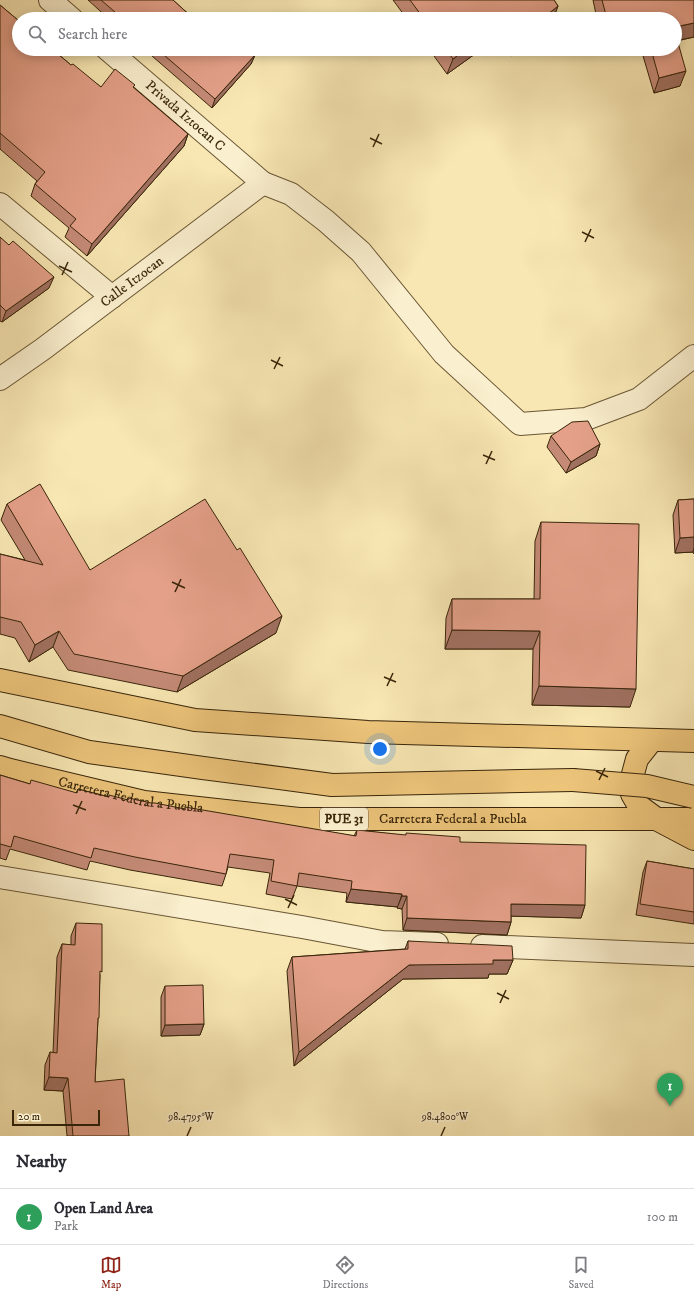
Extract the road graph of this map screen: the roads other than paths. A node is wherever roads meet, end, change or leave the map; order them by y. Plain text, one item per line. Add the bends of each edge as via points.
1 (50, 0) edge
2 (64, 12) edge
3 (115, 56) edge
4 (263, 183) junction
5 (0, 204) edge
6 (112, 297) junction
7 (694, 356) edge
8 (0, 379) edge
9 (0, 680) edge
10 (0, 726) edge
11 (652, 740) junction
12 (694, 741) edge
13 (0, 767) edge
14 (694, 796) edge
15 (694, 819) edge
16 (658, 820) junction
17 (694, 839) edge
18 (0, 877) edge
19 (694, 955) edge

1 - 2 street
3 - 4 street, Privada Iztocan C
4 - 6 street, Calle Itzocan
4 - 7 street, Privada Iztocan C via 291,194 361,252 444,354 520,424 586,420 639,399
5 - 6 street
6 - 8 street, Calle Itzocan
9 - 11 main road via 195,720 368,732
10 - 14 main road, bridge via 89,752 332,785 573,780 647,786
11 - 12 main road
11 - 16 main road via 637,758 632,794 639,806
13 - 16 main road, Carretera Federal a Puebla / PUE 31 via 144,802 299,819
15 - 16 main road, Carretera Federal a Puebla / PUE 31
16 - 17 main road
18 - 19 street via 382,942

